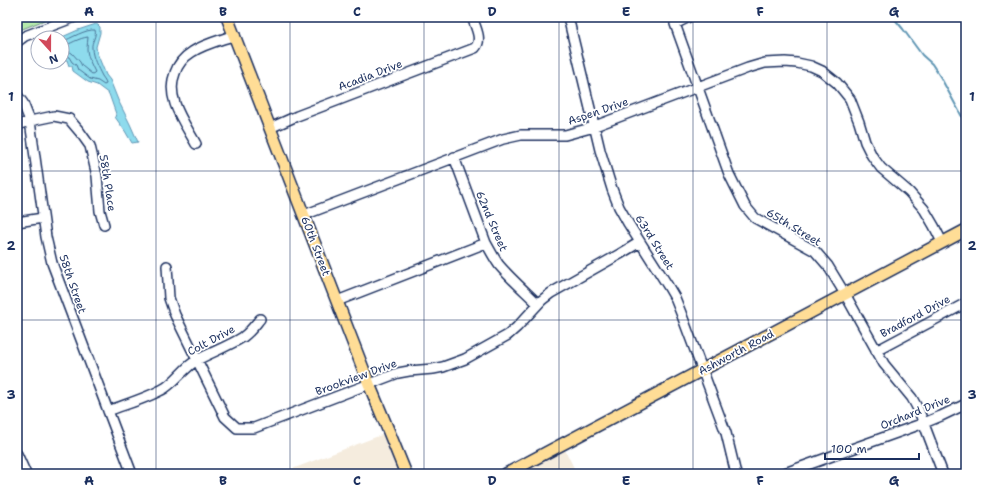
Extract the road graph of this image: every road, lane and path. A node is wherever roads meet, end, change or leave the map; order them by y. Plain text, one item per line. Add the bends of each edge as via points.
1 (74, 17) edge
2 (227, 17) edge
3 (472, 17) edge
4 (568, 17) edge
5 (689, 17) edge
6 (234, 35) junction
7 (17, 42) edge
8 (698, 88) junction
9 (17, 95) edge
10 (30, 121) junction
11 (17, 125) edge
12 (594, 126) junction
13 (270, 128) junction
14 (196, 144) dead end
15 (454, 157) junction
16 (304, 215) junction
17 (43, 218) junction
18 (17, 222) edge
19 (104, 225) dead end
20 (966, 230) edge
21 (640, 242) junction
22 (942, 242) junction
23 (486, 243) junction
24 (167, 266) dead end
25 (845, 294) junction
26 (337, 301) junction
27 (966, 303) edge
28 (538, 304) junction
29 (260, 319) dead end
30 (876, 351) junction
31 (197, 360) junction
32 (703, 370) junction
33 (369, 384) junction
34 (966, 404) edge
35 (108, 411) junction
36 (924, 423) junction
37 (17, 454) edge
38 (26, 474) edge
39 (132, 474) edge
40 (406, 474) edge
41 (506, 474) edge
42 (736, 474) edge
43 (782, 474) edge
44 (942, 474) edge

1 - 7 street via 25,36
2 - 6 main road, 60th Street
3 - 13 street, Acadia Drive via 479,39 476,48
4 - 12 street, 63rd Street
5 - 8 street, 65th Street via 675,24
6 - 13 main road, 60th Street
6 - 14 street via 193,51 180,62 173,77 174,101
8 - 12 street, Aspen Drive
8 - 22 street, Aspen Drive via 765,63 797,63 822,72 837,83 850,99 864,142 872,156 924,209
8 - 25 street, 65th Street via 730,174 745,206 756,218 815,251 828,266
9 - 10 street, 58th Street
10 - 11 street, 58th Place
10 - 17 street, 58th Street
10 - 19 street, 58th Place via 54,116 69,119 90,146 98,176 100,211
12 - 15 street, Aspen Drive via 565,135 521,134
12 - 21 street, 63rd Street via 612,189
13 - 16 main road, 60th Street
15 - 16 street, Aspen Drive
15 - 23 street, 62nd Street
16 - 26 main road, 60th Street
17 - 18 street
17 - 35 street, 58th Street via 57,278
20 - 22 main road, Ashworth Road
21 - 28 street, Brookview Drive via 561,286
21 - 32 street, 63rd Street via 675,298
22 - 25 main road, Ashworth Road
23 - 26 street
23 - 28 street, 62nd Street via 498,264
24 - 31 street via 169,298
25 - 30 street, 65th Street
25 - 32 main road, Ashworth Road
26 - 33 main road, 60th Street
27 - 30 street, Bradford Drive
28 - 33 street, Brookview Drive via 508,335 465,358 444,367 398,373
29 - 31 street, Colt Drive via 244,336
30 - 36 street, 65th Street via 912,398
31 - 33 street, Brookview Drive via 225,417 237,428 254,428
31 - 35 street, Colt Drive via 166,387
32 - 41 main road, Ashworth Road
32 - 42 street, 63rd Street via 726,433
33 - 40 main road, 60th Street
34 - 36 street, Orchard Drive
35 - 39 street, 58th Street
36 - 43 street, Orchard Drive
36 - 44 street, 65th Street
37 - 38 street

